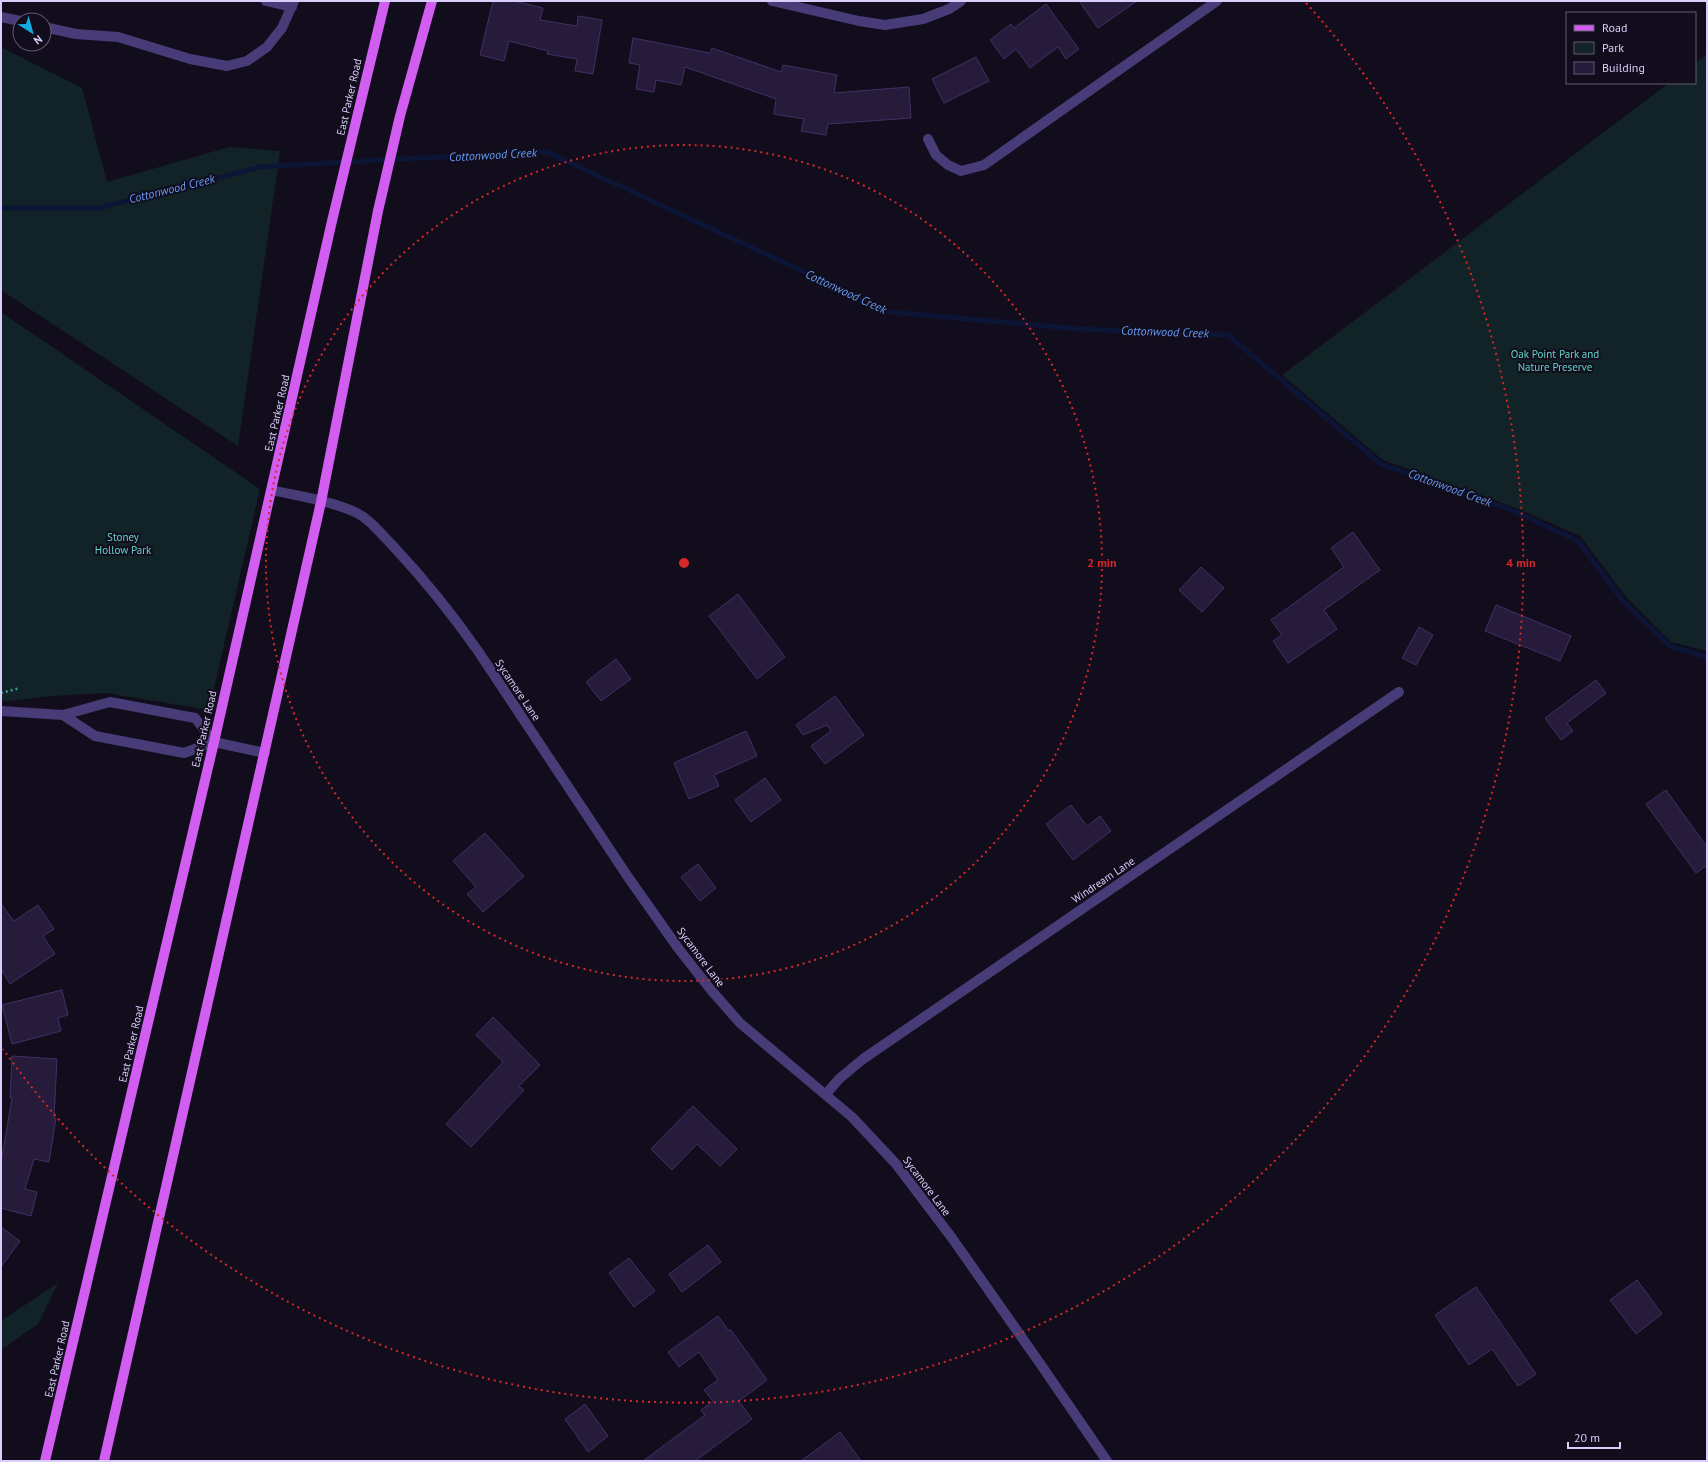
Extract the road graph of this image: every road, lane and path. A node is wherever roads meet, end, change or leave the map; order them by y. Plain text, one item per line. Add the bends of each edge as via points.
1 (266, 1) edge
2 (384, 1) edge
3 (432, 1) edge
4 (772, 1) edge
5 (960, 1) edge
6 (1217, 1) edge
7 (293, 4) edge
8 (1, 17) edge
9 (12, 19) edge
10 (52, 28) edge
11 (928, 139) dead end
12 (272, 490) junction
13 (321, 502) junction
14 (20, 688) dead end
15 (1399, 692) dead end
16 (1, 693) edge
17 (1, 711) edge
18 (63, 716) junction
19 (214, 742) junction
20 (265, 753) junction
21 (826, 1094) junction
22 (45, 1461) edge
23 (104, 1461) edge
24 (1107, 1461) edge

1 - 7 street
2 - 12 main road, East Parker Road
3 - 13 main road via 400,116 378,211
4 - 5 street via 885,25 924,19 949,9
6 - 11 street via 984,165 962,171 948,165 936,155
7 - 10 street via 282,28 267,48 247,61 227,66 190,59 118,37 76,34
8 - 9 street
12 - 13 street, Sycamore Lane
12 - 19 main road, East Parker Road
13 - 20 main road
13 - 21 street, Sycamore Lane via 347,509 363,517 413,567 478,651 678,948 740,1023
14 - 16 path
15 - 21 street, Windream Lane via 863,1059
17 - 18 street
18 - 19 street via 95,736 184,753
18 - 19 street via 110,702 195,718
19 - 20 street
19 - 22 main road, East Parker Road
20 - 23 main road
21 - 24 street, Sycamore Lane via 867,1131 916,1189

